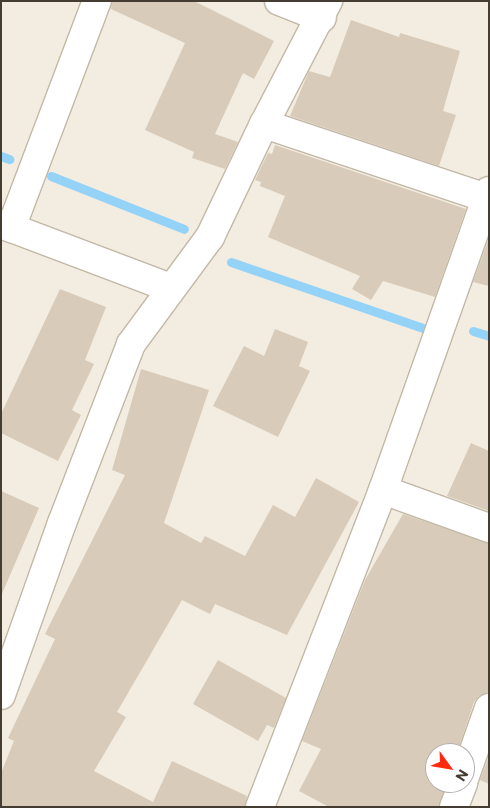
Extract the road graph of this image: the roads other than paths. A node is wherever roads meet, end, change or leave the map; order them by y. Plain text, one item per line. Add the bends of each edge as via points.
1 (97, 1) edge
2 (279, 1) edge
3 (325, 10) edge
4 (264, 124) junction
5 (488, 196) edge
6 (6, 226) edge
7 (170, 288) junction
8 (383, 490) junction
9 (489, 528) edge
10 (1, 695) edge
11 (489, 708) edge
12 (475, 748) edge
13 (459, 793) edge
14 (260, 807) edge
15 (454, 807) edge

1 - 6 street
2 - 3 street
3 - 4 street
4 - 5 street
4 - 7 street via 210,238
5 - 8 street
6 - 7 street
7 - 10 street via 131,344 62,523
8 - 9 street
8 - 14 street
11 - 12 street
13 - 15 street

